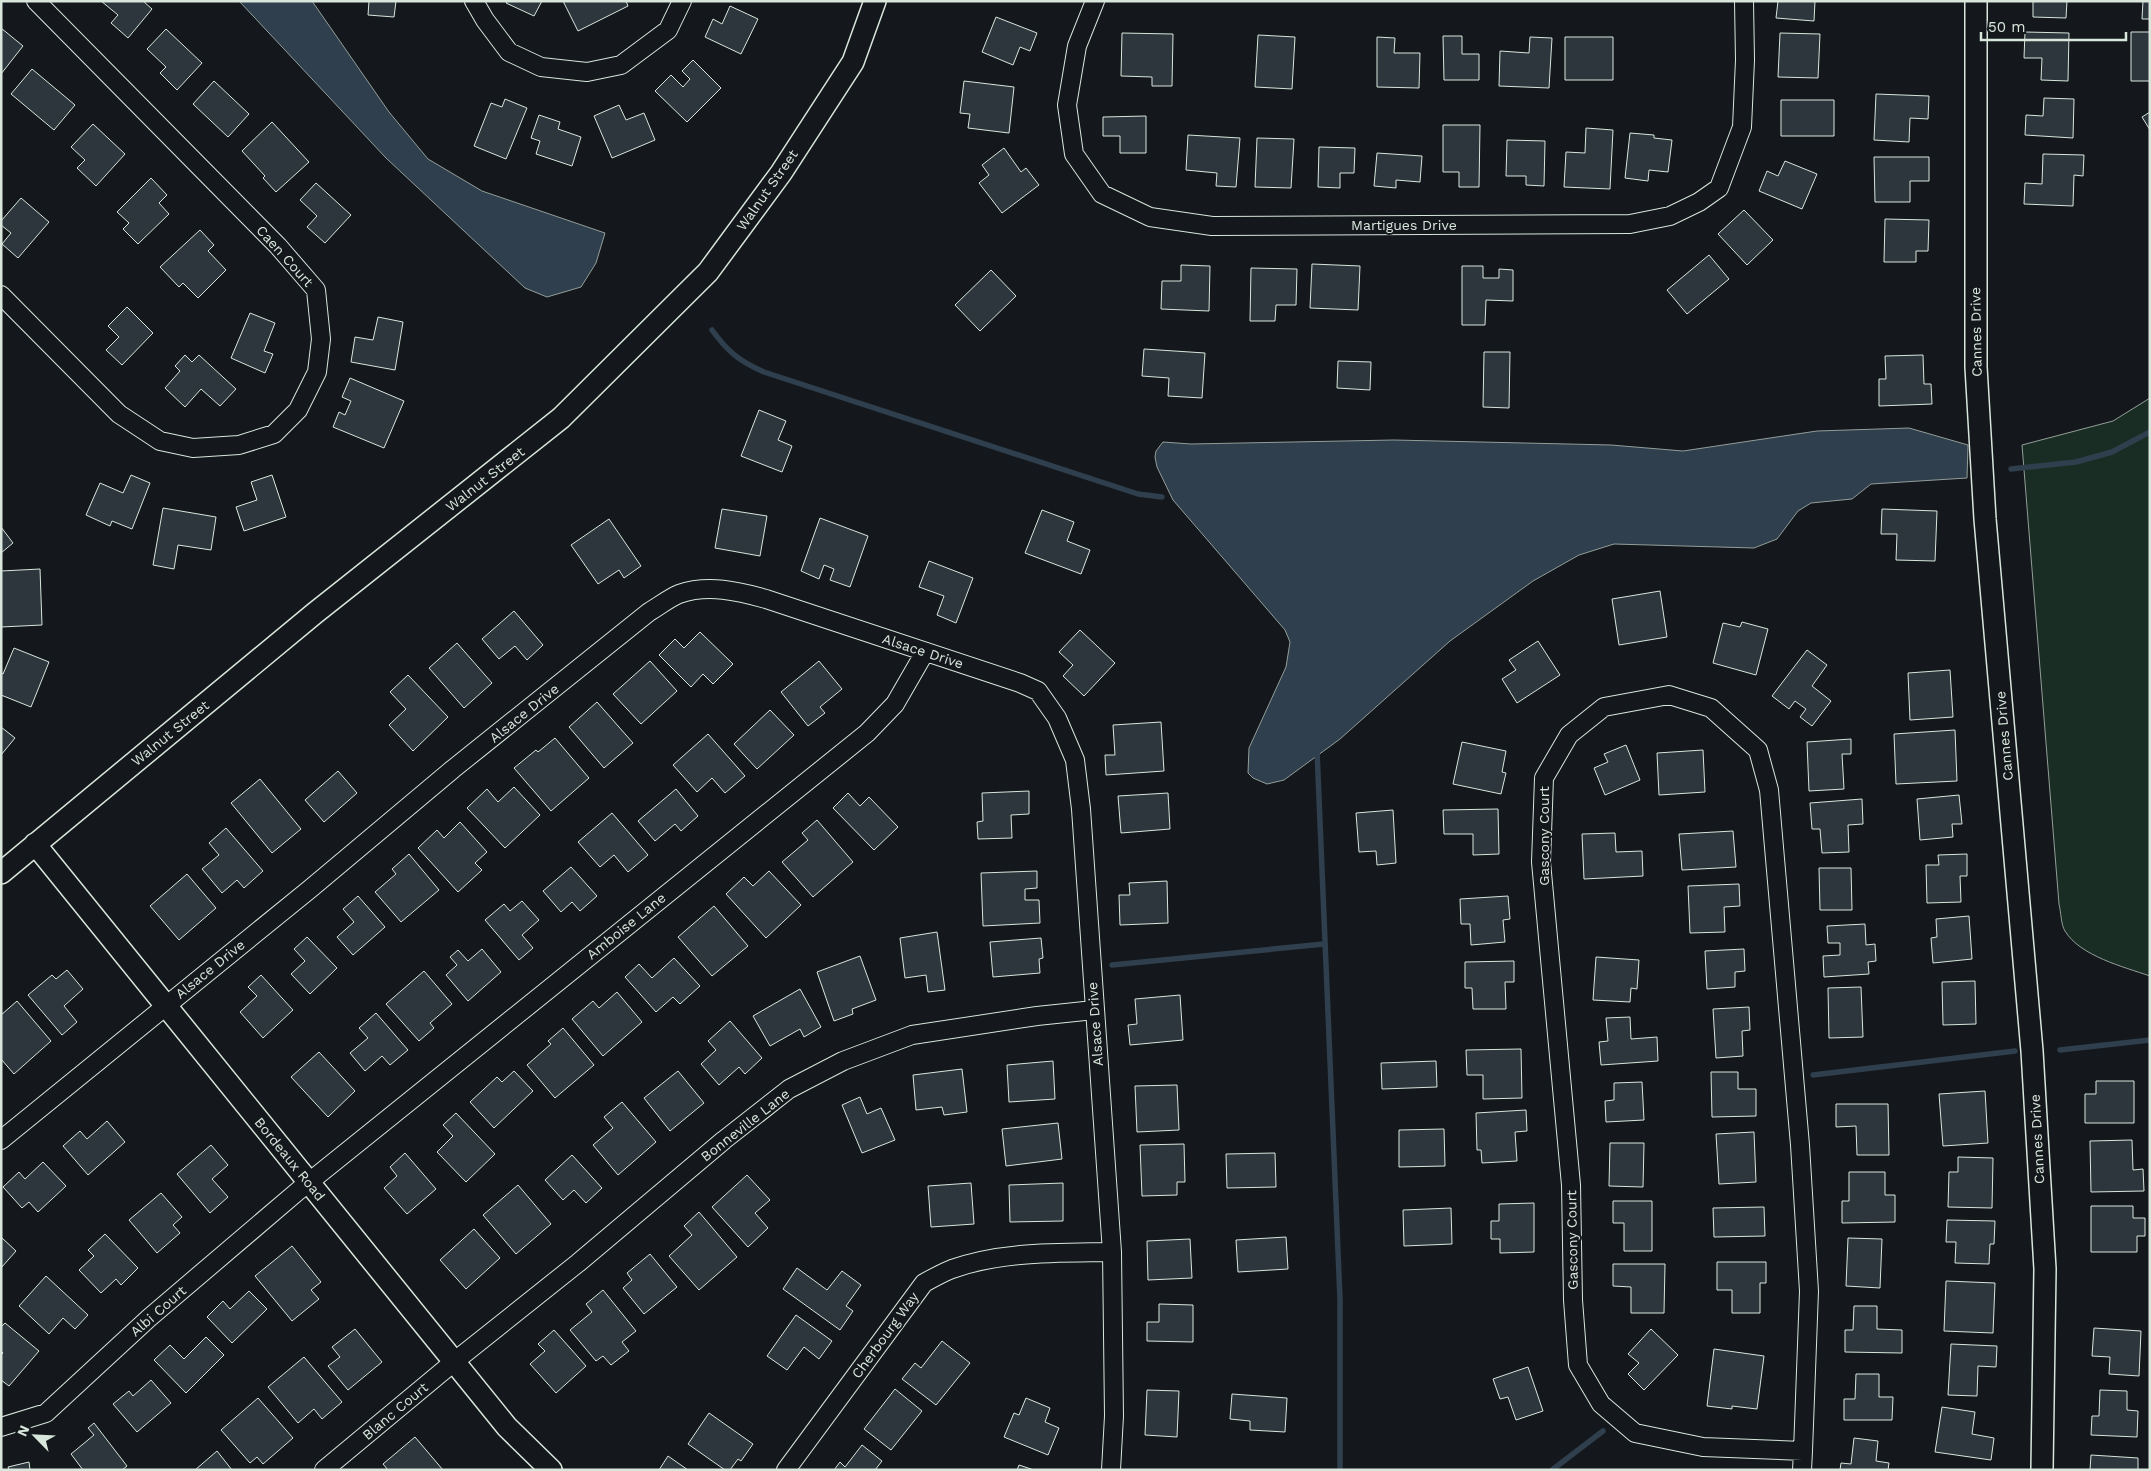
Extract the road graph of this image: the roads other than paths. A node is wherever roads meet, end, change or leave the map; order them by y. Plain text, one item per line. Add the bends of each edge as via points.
1 (36, 1) edge
2 (474, 1) edge
3 (682, 1) edge
4 (875, 1) edge
5 (1095, 1) edge
6 (1744, 1) edge
7 (1976, 1) edge
8 (1, 295) edge
9 (924, 652) junction
10 (35, 844) junction
11 (1, 873) edge
12 (166, 1004) junction
13 (1094, 1010) junction
14 (1, 1140) edge
15 (308, 1183) junction
16 (1112, 1252) junction
17 (455, 1361) junction
18 (1, 1426) edge
19 (1803, 1451) junction
20 (334, 1467) edge
21 (551, 1470) edge
22 (786, 1470) edge
23 (1111, 1470) edge
24 (1802, 1470) edge
25 (2042, 1470) edge

1 - 8 street, Caen Court via 278,246 316,290 321,339 317,372 298,410 274,434 230,446 193,448 160,441 120,414
2 - 3 street via 509,52 542,67 587,72 621,65 668,30
4 - 10 street, Walnut Street via 853,62 780,173 708,272 561,418 316,613
5 - 6 street, Martigues Drive via 1077,46 1066,105 1074,154 1102,194 1150,218 1222,226 1630,224 1670,216 1719,188 1742,127
7 - 25 street, Cannes Drive via 1976,367 1985,519 2033,1061 2045,1269
9 - 12 street, Alsace Drive via 744,592 712,588 678,594 649,612
9 - 13 street, Alsace Drive via 1038,691 1057,718 1075,760
9 - 15 street, Amboise Lane via 895,704 867,732
10 - 11 street, Walnut Street
10 - 12 street, Bordeaux Road
12 - 14 street
12 - 15 street, Bordeaux Road
13 - 16 street, Alsace Drive
13 - 17 street, Bonneville Lane via 912,1035 843,1061 789,1090
15 - 17 street, Bordeaux Road
15 - 18 street, Albi Court via 149,1318 46,1413
16 - 22 street, Cherbourg Way via 1036,1253 980,1261 924,1283
16 - 23 street, Alsace Drive via 1114,1416
17 - 20 street, Blanc Court
17 - 21 street, Bordeaux Road via 507,1427
19 - 19 street, Gascony Court via 1808,1281 1800,1145 1769,790 1758,750 1711,708 1669,695 1604,707 1569,735 1544,778 1541,862 1571,1185 1578,1364 1601,1404 1635,1433 1703,1447
19 - 24 street, Gascony Court

